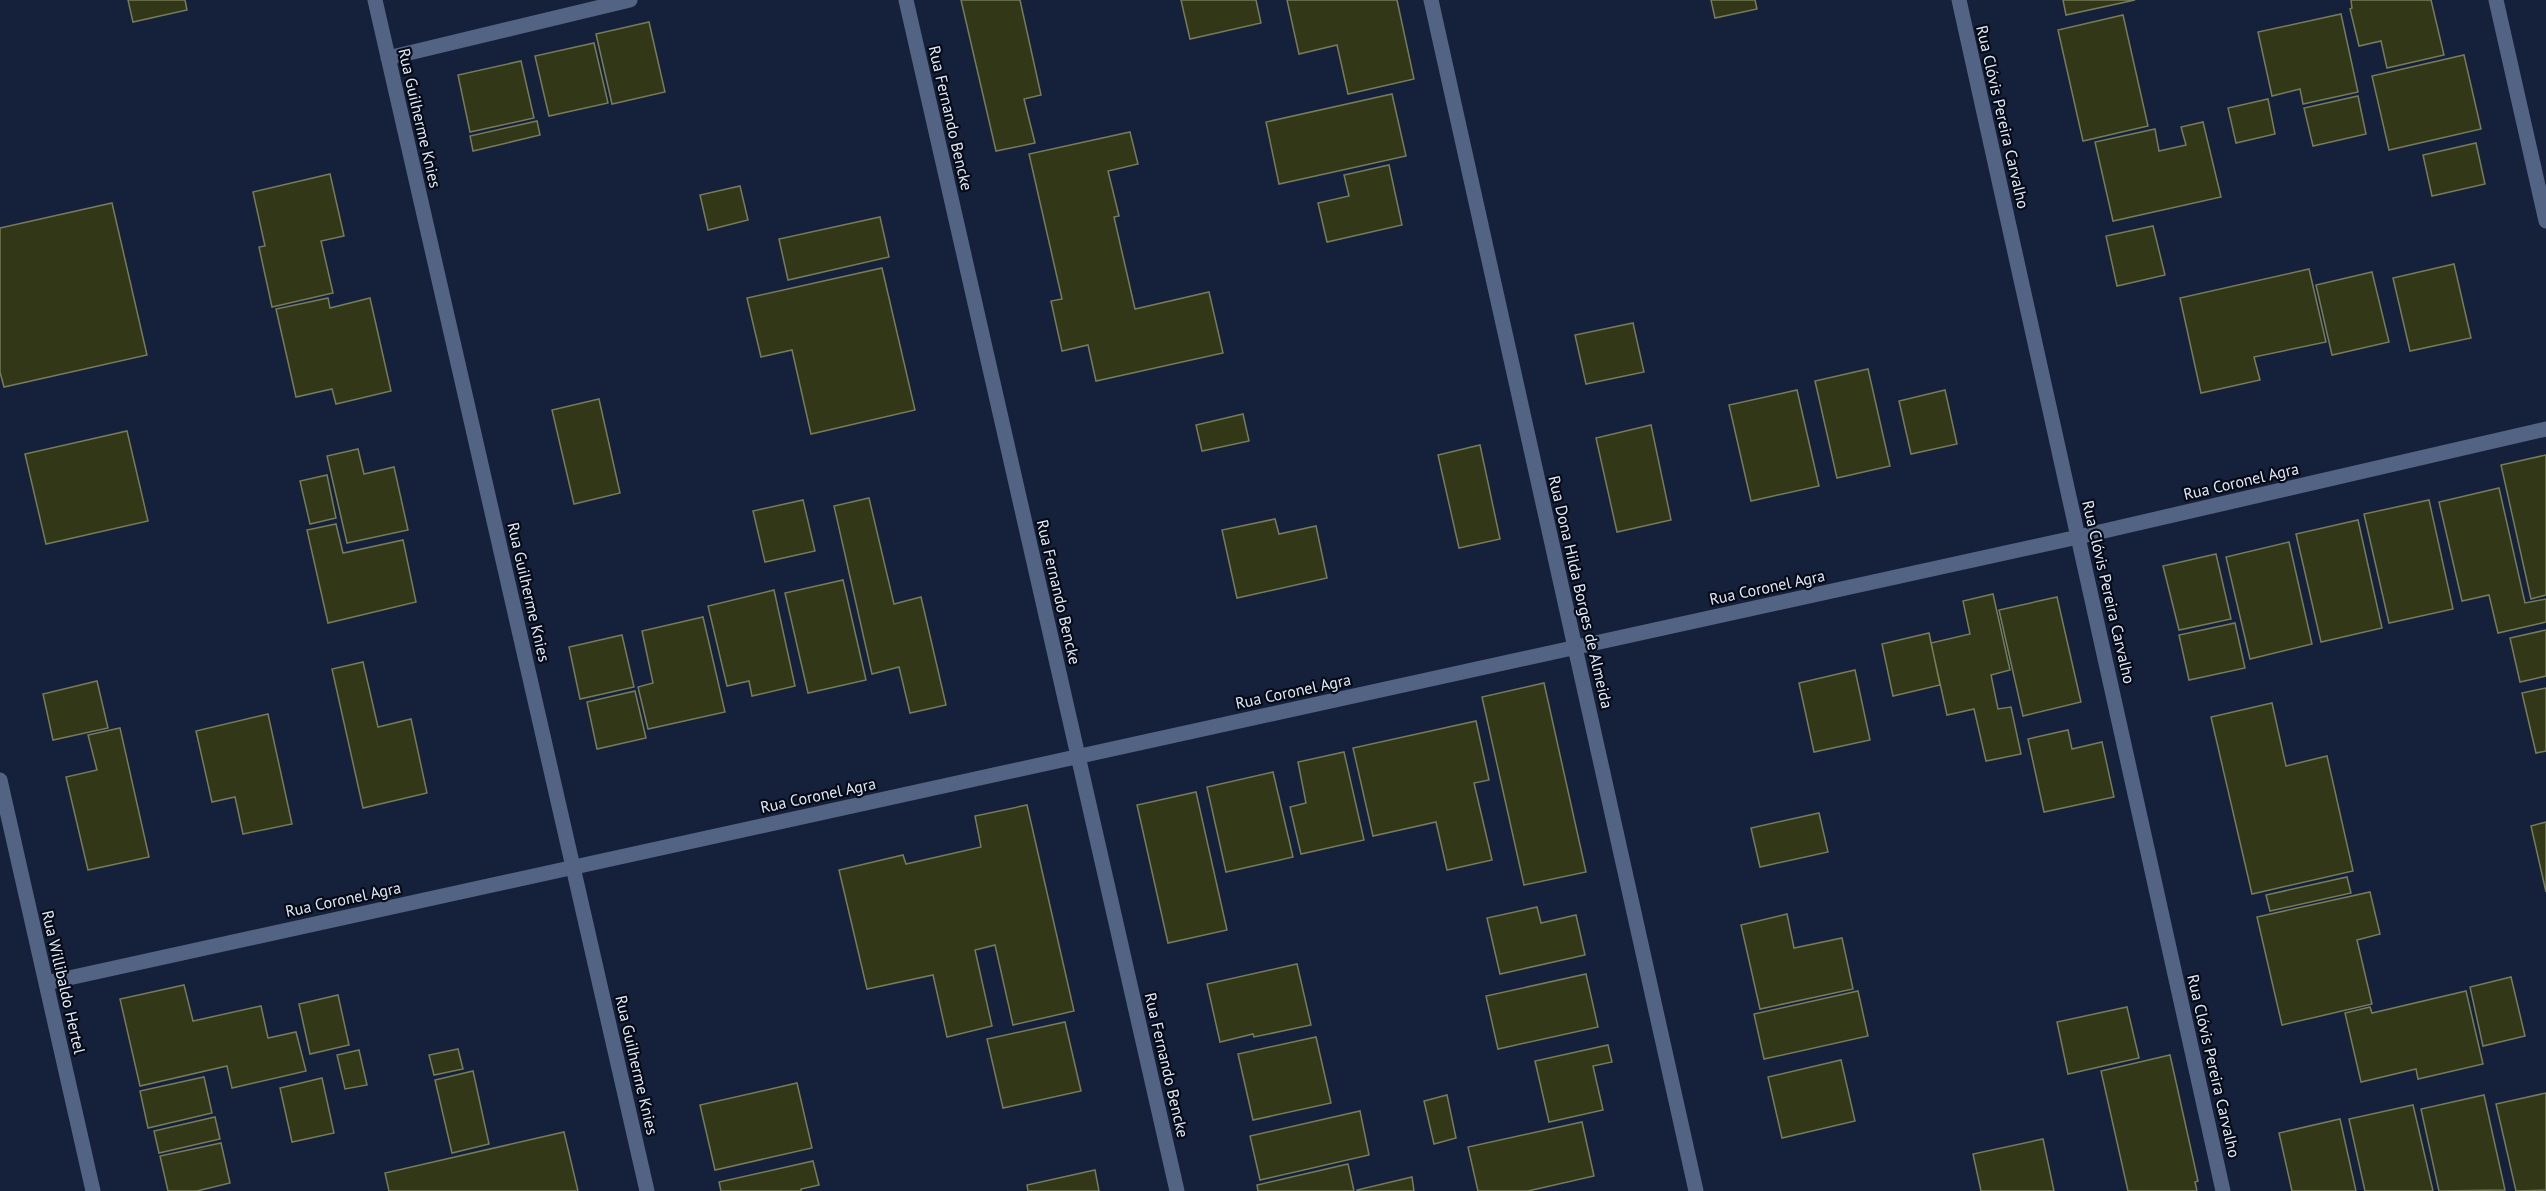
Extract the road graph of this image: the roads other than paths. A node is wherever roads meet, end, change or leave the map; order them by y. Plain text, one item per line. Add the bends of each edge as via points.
1 (375, 0) edge
2 (630, 0) edge
3 (906, 0) edge
4 (1431, 0) edge
5 (1959, 0) edge
6 (2496, 0) edge
7 (388, 58) junction
8 (2546, 221) edge
9 (2546, 429) edge
10 (2078, 537) junction
11 (1575, 648) junction
12 (1078, 757) junction
13 (0, 780) edge
14 (573, 867) junction
15 (46, 983) junction
16 (93, 1191) edge
17 (647, 1191) edge
18 (1177, 1191) edge
19 (1696, 1191) edge
20 (2223, 1191) edge

1 - 7 street, Rua Guilherme Knies
2 - 7 street
3 - 12 street, Rua Fernando Bencke
4 - 11 street, Rua Dona Hilda Borges de Almeida
5 - 10 street, Rua Clóvis Pereira Carvalho
6 - 8 street
7 - 14 street, Rua Guilherme Knies
9 - 10 street, Rua Coronel Agra
10 - 11 street, Rua Coronel Agra
10 - 20 street, Rua Clóvis Pereira Carvalho
11 - 12 street, Rua Coronel Agra
11 - 19 street, Rua Dona Hilda Borges de Almeida
12 - 14 street, Rua Coronel Agra
12 - 18 street, Rua Fernando Bencke
13 - 15 street, Rua Willibaldo Hertel
14 - 15 street, Rua Coronel Agra
14 - 17 street, Rua Guilherme Knies
15 - 16 street, Rua Willibaldo Hertel

